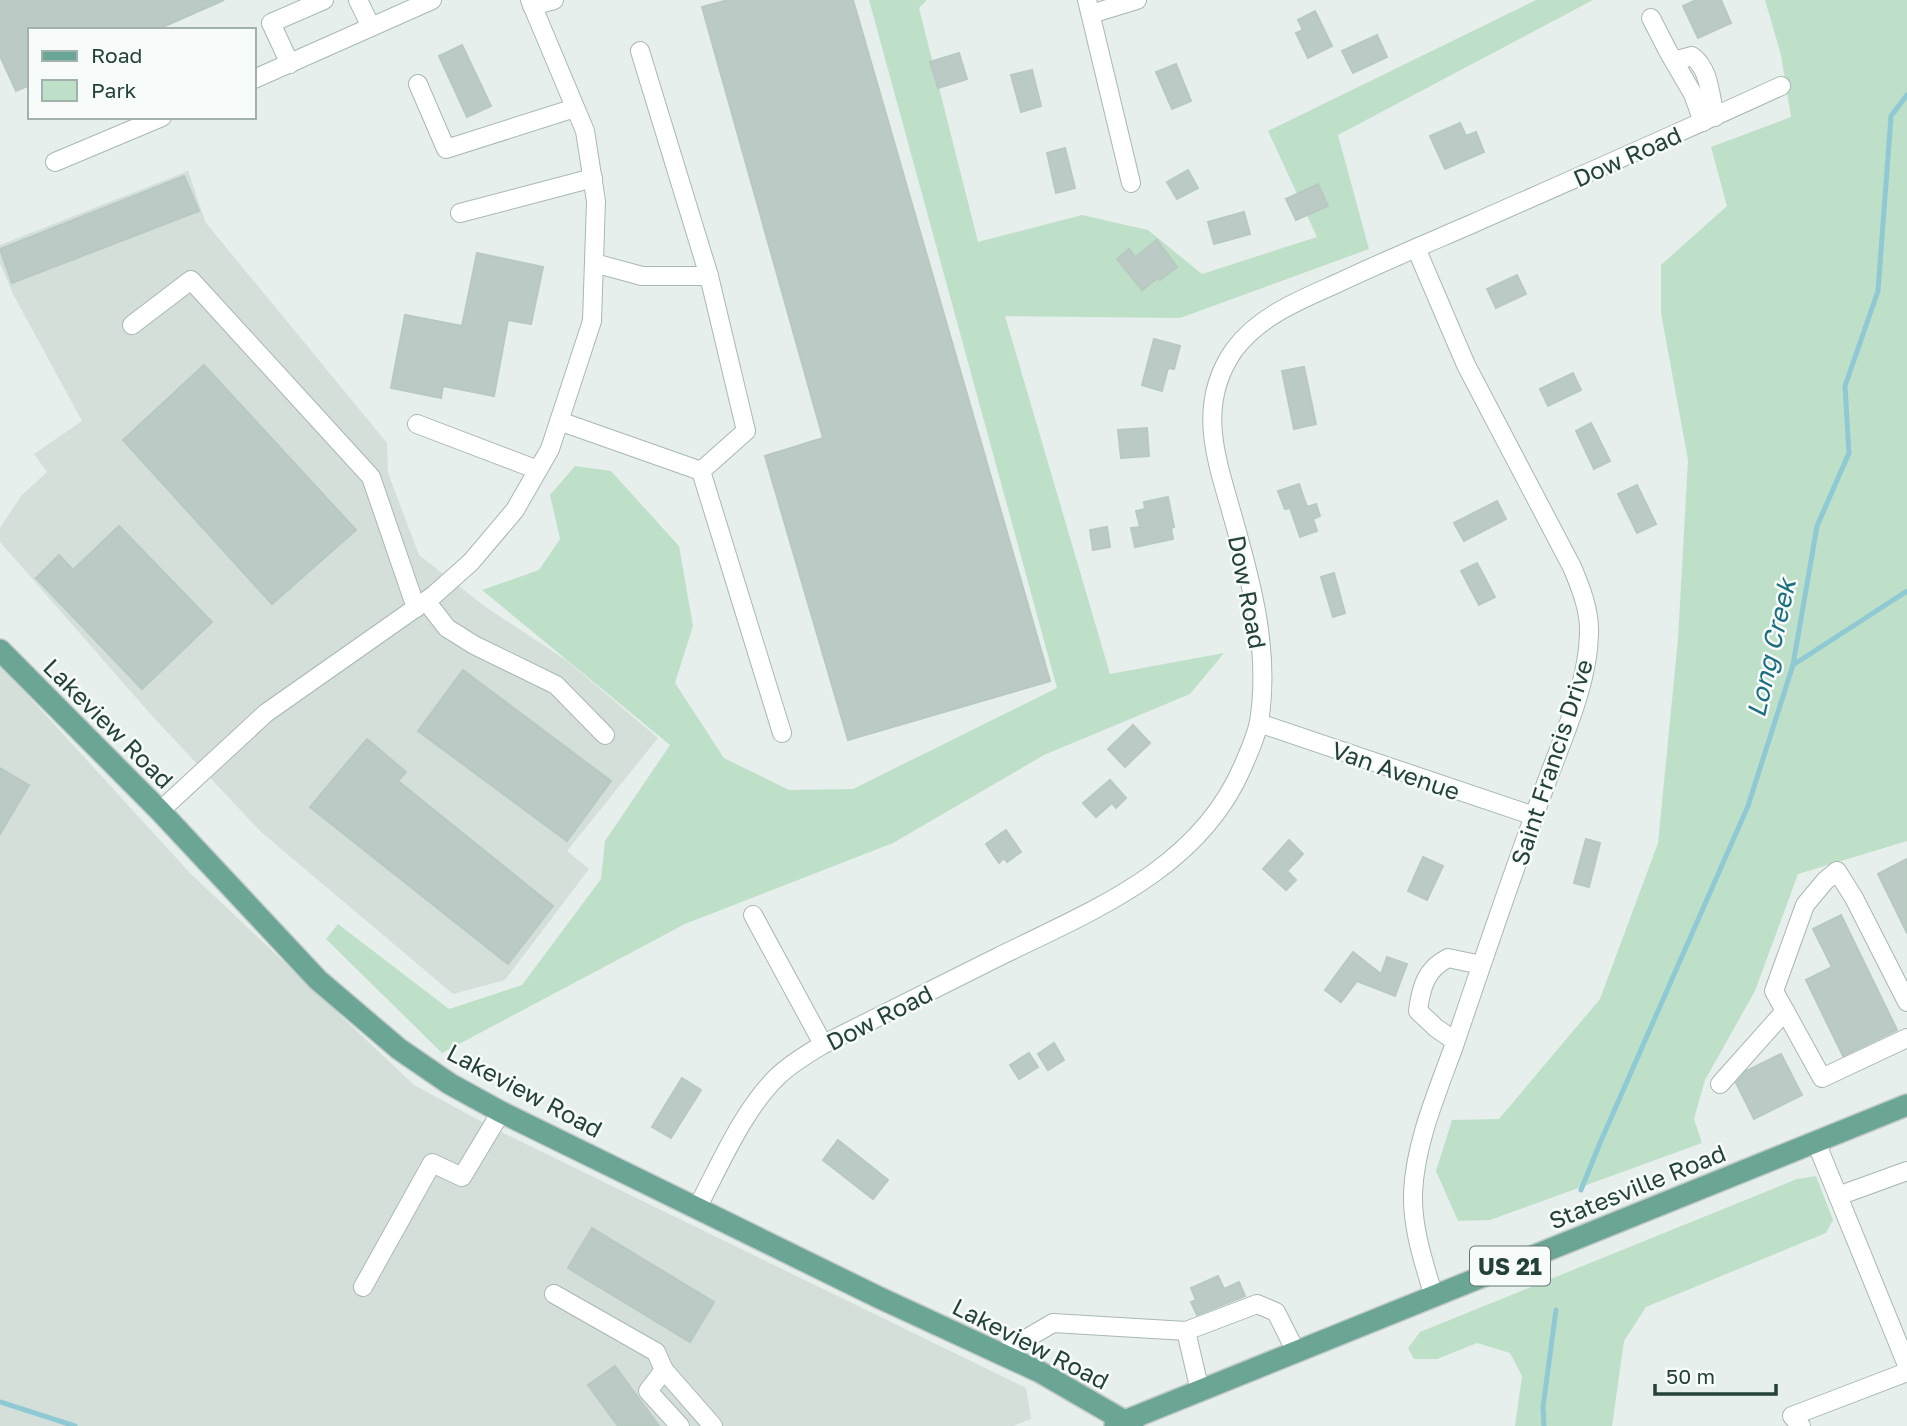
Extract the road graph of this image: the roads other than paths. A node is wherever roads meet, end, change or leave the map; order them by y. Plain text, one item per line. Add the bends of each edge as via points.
1 (324, 0) edge
2 (358, 0) edge
3 (432, 0) edge
4 (554, 0) edge
5 (1137, 0) edge
6 (531, 3) edge
7 (1089, 7) edge
8 (1651, 18) dead end
9 (371, 27) junction
10 (640, 51) dead end
11 (290, 64) junction
12 (256, 78) edge
13 (418, 84) dead end
14 (1781, 86) dead end
15 (575, 108) junction
16 (157, 119) edge
17 (1709, 119) junction
18 (55, 162) dead end
19 (593, 178) junction
20 (1131, 183) dead end
21 (460, 213) dead end
22 (1416, 248) junction
23 (594, 264) junction
24 (709, 276) junction
25 (132, 325) dead end
26 (559, 421) junction
27 (417, 424) dead end
28 (538, 470) junction
29 (701, 471) junction
30 (421, 605) junction
31 (0, 650) edge
32 (1259, 723) junction
33 (782, 733) dead end
34 (605, 735) dead end
35 (160, 811) junction
36 (1534, 816) junction
37 (753, 915) dead end
38 (1481, 965) junction
39 (1907, 1002) edge
40 (1785, 1011) junction
41 (1907, 1038) edge
42 (1455, 1041) junction
43 (823, 1044) junction
44 (1720, 1084) dead end
45 (1907, 1105) edge
46 (501, 1112) junction
47 (1816, 1142) junction
48 (1907, 1171) edge
49 (1838, 1196) junction
50 (697, 1208) junction
51 (363, 1287) dead end
52 (554, 1294) dead end
53 (1434, 1297) junction
54 (1186, 1331) junction
55 (1296, 1352) junction
56 (1000, 1354) junction
57 (1907, 1365) edge
58 (664, 1370) junction
59 (1907, 1372) edge
60 (1200, 1391) junction
61 (1123, 1425) edge
62 (680, 1426) edge
63 (713, 1426) edge
64 (1801, 1426) edge

1 - 11 street via 271,23
2 - 9 street
3 - 9 street
4 - 6 street
5 - 7 street
6 - 15 street
7 - 20 street
8 - 17 street via 1674,61 1692,56 1700,62
9 - 11 street
10 - 24 street
11 - 12 street
13 - 15 street via 446,149
14 - 17 street, Dow Road
15 - 19 street via 585,131
16 - 18 street
17 - 22 street, Dow Road
19 - 21 street
19 - 23 street
22 - 32 street, Dow Road via 1266,319 1233,352 1216,386 1213,443 1259,627
22 - 36 street, Saint Francis Drive via 1466,365 1572,567 1587,609 1585,666
23 - 24 street via 642,275
23 - 26 street via 592,321
24 - 29 street via 746,431
25 - 30 street via 191,280 371,477
26 - 28 street
26 - 29 street
27 - 28 street
28 - 30 street via 515,510 471,562
29 - 33 street
30 - 34 street via 474,645 556,685
30 - 35 street via 265,713
31 - 35 main road, Lakeview Road
32 - 36 street, Van Avenue
32 - 43 street, Dow Road via 1226,798 1208,824 1170,862 1101,906
35 - 46 main road, Lakeview Road via 318,980 399,1049
36 - 38 street, Saint Francis Drive
37 - 43 street
38 - 42 street, Saint Francis Drive
38 - 42 street via 1448,958 1427,976 1419,1011
39 - 40 street via 1837,872 1805,905 1774,991
40 - 41 street via 1822,1078
40 - 44 street
42 - 53 street, Saint Francis Drive via 1421,1144 1413,1195 1419,1245
43 - 50 street, Dow Road via 764,1091
45 - 47 main road, Statesville Road / US 21
46 - 50 main road, Lakeview Road
46 - 51 street via 462,1177 432,1163
47 - 49 street
47 - 53 main road, Statesville Road / US 21
48 - 49 street
49 - 57 street
50 - 56 main road, Lakeview Road
52 - 58 street via 656,1352
53 - 55 main road, Statesville Road / US 21
54 - 55 street via 1257,1304 1276,1312
54 - 56 street via 1053,1323
54 - 60 street
55 - 60 main road, Statesville Road / US 21
56 - 61 main road, Lakeview Road via 1040,1372
58 - 62 street via 648,1391
58 - 63 street
59 - 64 street via 1792,1416
60 - 61 main road, Statesville Road / US 21

